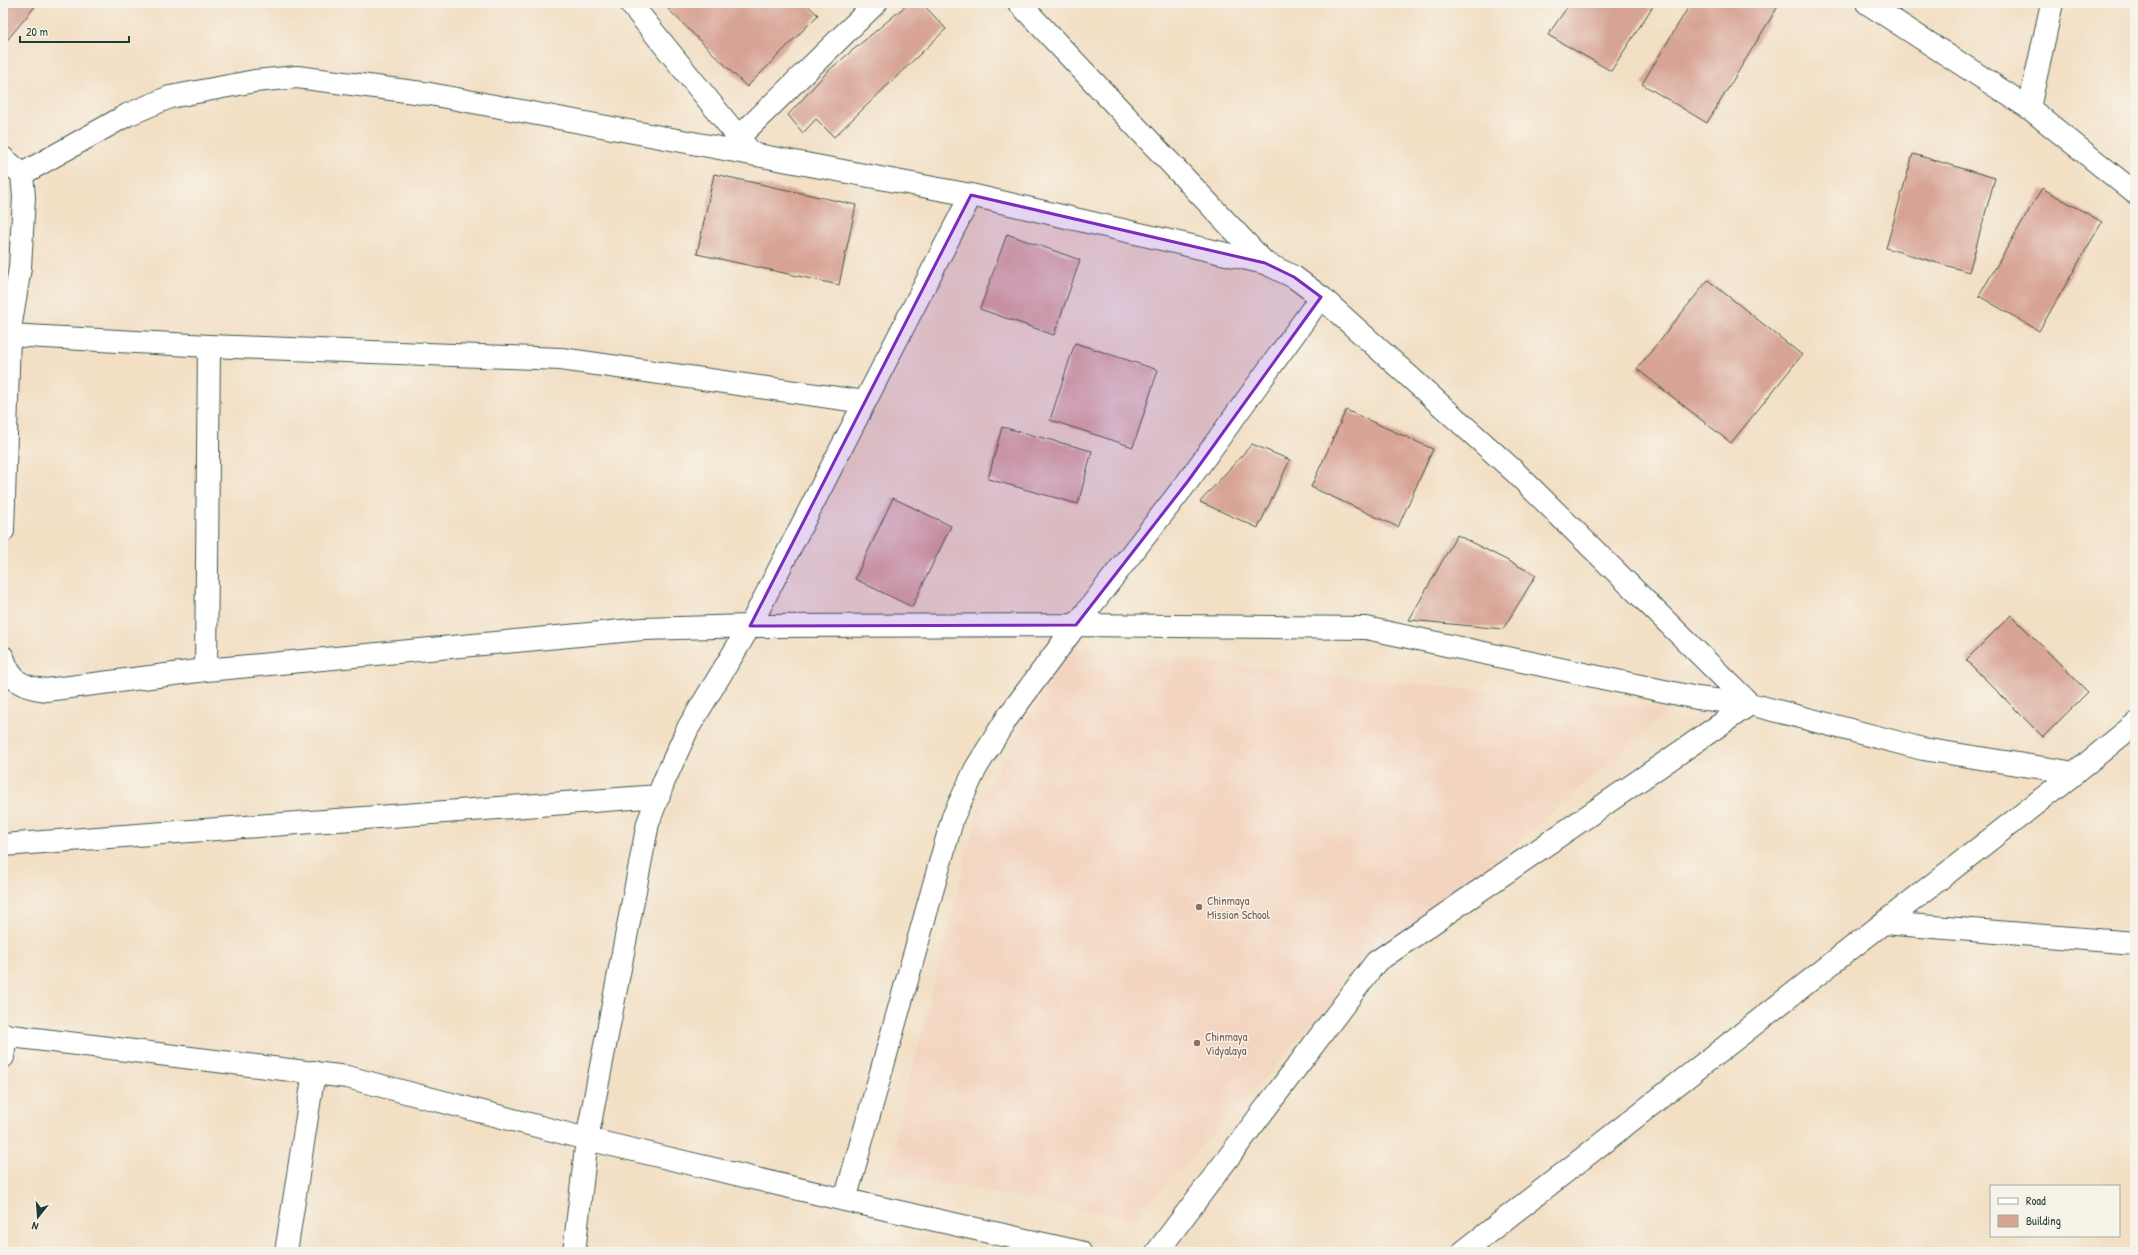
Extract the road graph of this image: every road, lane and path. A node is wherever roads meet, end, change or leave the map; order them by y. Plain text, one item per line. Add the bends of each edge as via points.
1 (630, 3) edge
2 (876, 3) edge
3 (1019, 3) edge
4 (1867, 3) edge
5 (2052, 3) edge
6 (2029, 108) junction
7 (745, 146) junction
8 (3, 158) edge
9 (22, 174) junction
10 (2135, 193) edge
11 (971, 195) junction
12 (1265, 263) junction
13 (1321, 297) junction
14 (8, 335) junction
15 (209, 346) junction
16 (865, 402) junction
17 (3, 531) edge
18 (1076, 625) junction
19 (750, 626) junction
20 (3, 657) edge
21 (206, 670) junction
22 (1750, 704) junction
23 (2135, 724) edge
24 (2075, 773) junction
25 (658, 796) junction
26 (3, 846) edge
27 (1884, 923) junction
28 (2135, 943) edge
29 (4, 1035) edge
30 (3, 1058) edge
31 (314, 1072) junction
32 (587, 1139) junction
33 (846, 1200) junction
34 (286, 1252) edge
35 (574, 1252) edge
36 (1080, 1252) edge
37 (1157, 1252) edge
38 (1463, 1252) edge

1 - 7 street
2 - 7 street
3 - 12 street
4 - 6 street
5 - 6 street
6 - 10 street
7 - 9 street via 430,94 297,77 255,81 170,97 127,115
7 - 11 street
8 - 9 street
9 - 14 street via 24,197 20,268
11 - 12 street
11 - 16 street
12 - 13 street via 1294,277
13 - 18 street via 1188,481
13 - 22 street via 1514,471
14 - 15 street
14 - 17 street
15 - 16 street via 561,359
15 - 21 street
16 - 19 street
18 - 19 street
18 - 22 street via 1366,628 1697,698
18 - 33 street via 1007,718 976,768 953,817
19 - 21 street via 643,629
19 - 25 street via 688,728
20 - 21 street via 7,670 17,682 46,690
22 - 24 street via 1922,749
22 - 37 street via 1376,962
23 - 24 street
24 - 27 street
25 - 26 street
25 - 32 street via 648,823
27 - 28 street
27 - 38 street
29 - 30 street
29 - 31 street
31 - 32 street via 347,1076
31 - 34 street
32 - 33 street
32 - 35 street
33 - 36 street

